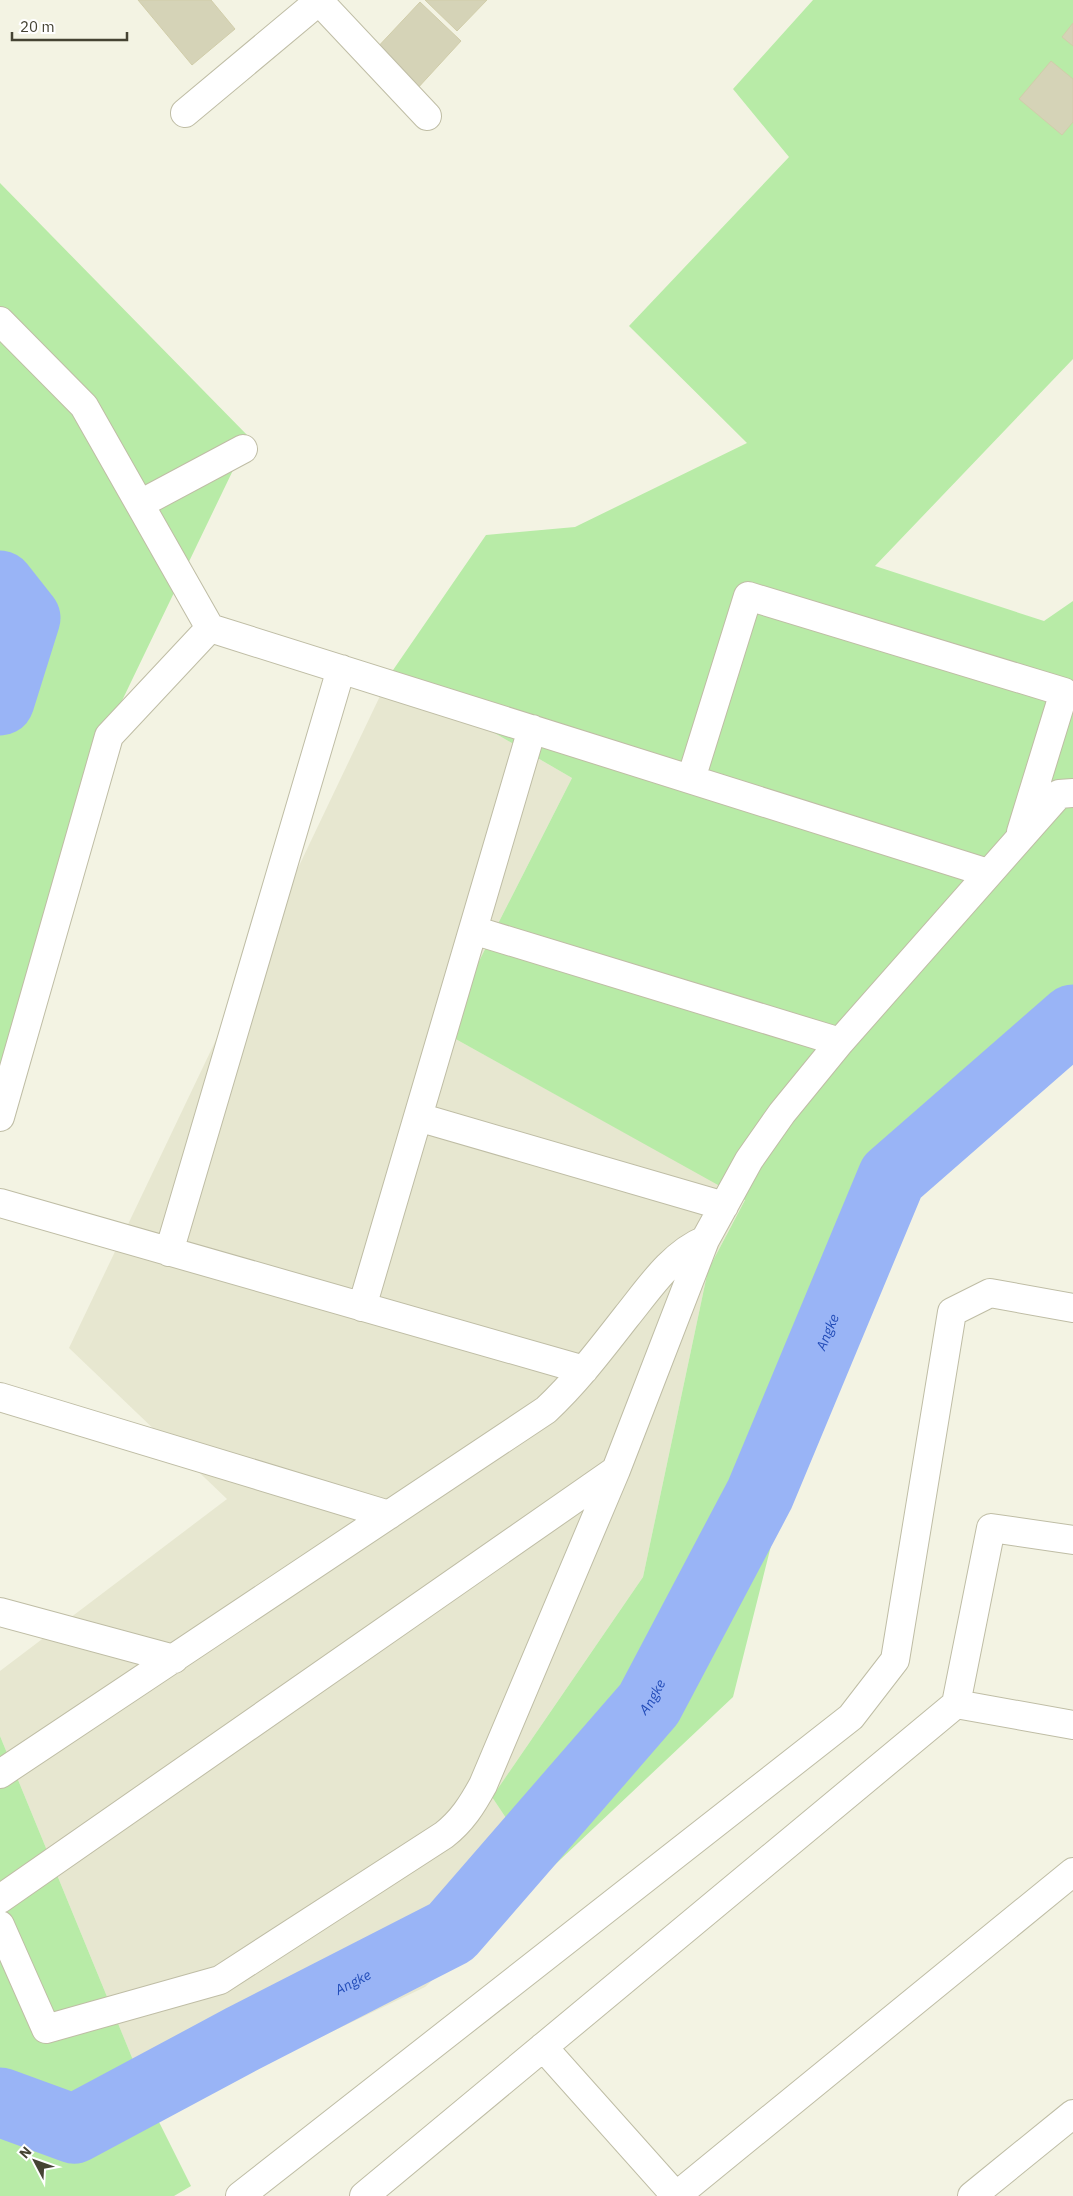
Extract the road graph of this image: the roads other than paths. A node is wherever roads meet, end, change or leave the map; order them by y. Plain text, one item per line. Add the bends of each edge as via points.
1 (319, 0) edge
2 (185, 113) dead end
3 (427, 116) dead end
4 (0, 321) edge
5 (243, 449) dead end
6 (140, 504) junction
7 (210, 628) junction
8 (340, 669) junction
9 (532, 729) junction
10 (691, 779) junction
11 (1073, 793) edge
12 (1018, 840) junction
13 (988, 873) junction
14 (473, 930) junction
15 (840, 1042) junction
16 (0, 1117) edge
17 (418, 1117) junction
18 (0, 1203) edge
19 (724, 1206) junction
20 (705, 1240) junction
21 (169, 1252) junction
22 (362, 1307) junction
23 (1073, 1308) edge
24 (584, 1370) junction
25 (0, 1397) edge
26 (616, 1470) junction
27 (389, 1515) junction
28 (1073, 1540) edge
29 (0, 1612) edge
30 (174, 1658) junction
31 (956, 1704) junction
32 (1073, 1725) edge
33 (0, 1774) edge
34 (1073, 1872) edge
35 (0, 1899) edge
36 (0, 1925) edge
37 (543, 2047) junction
38 (1073, 2114) edge
39 (240, 2196) edge
40 (364, 2196) edge
41 (676, 2196) edge
42 (972, 2196) edge

1 - 2 street
1 - 3 street
4 - 6 street via 84,406
5 - 6 street
6 - 7 street
7 - 8 street
7 - 16 street via 109,736
8 - 9 street
8 - 21 street
9 - 10 street
9 - 14 street
10 - 12 street via 748,596 1064,692
10 - 13 street
11 - 12 street via 1059,794
12 - 13 street
13 - 15 street
14 - 15 street
14 - 17 street
15 - 19 street via 782,1113 749,1160
17 - 19 street
17 - 22 street
18 - 21 street
19 - 20 street
20 - 24 street via 689,1246 654,1283
20 - 26 street
21 - 22 street
22 - 24 street
23 - 39 street via 990,1293 952,1312 895,1660 850,1717
24 - 27 street via 546,1410
25 - 27 street
26 - 35 street
26 - 36 street via 482,1785 464,1816 444,1835 220,1980 46,2028
27 - 30 street
28 - 31 street via 991,1528
29 - 30 street
30 - 33 street
31 - 32 street
31 - 37 street
34 - 41 street
37 - 40 street
37 - 41 street
38 - 42 street

